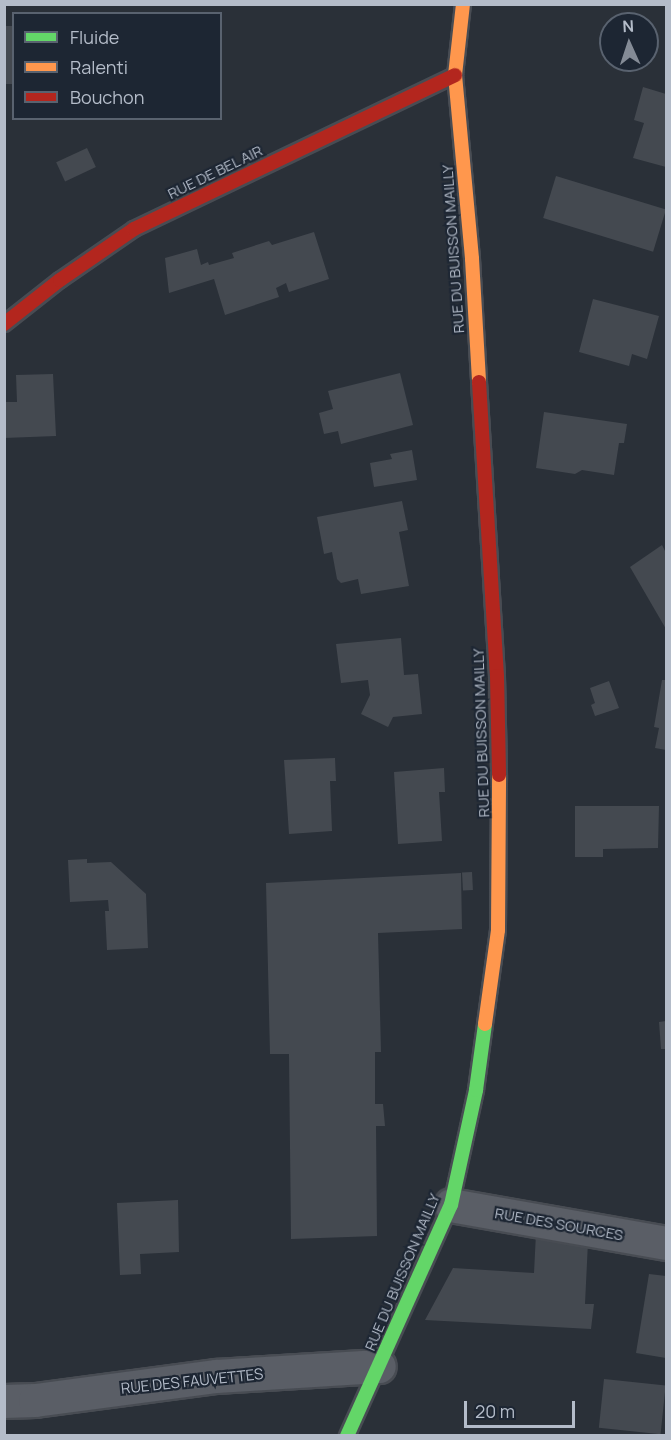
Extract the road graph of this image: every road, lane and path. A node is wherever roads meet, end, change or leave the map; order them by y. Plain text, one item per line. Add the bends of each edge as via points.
1 (464, 4) edge
2 (455, 75) junction
3 (4, 324) edge
4 (451, 1205) junction
5 (666, 1243) edge
6 (379, 1366) junction
7 (4, 1401) edge
8 (350, 1435) edge

1 - 2 street, RUE DU BUISSON MAILLY
2 - 3 street, RUE DE BEL AIR via 134,229
2 - 4 street, RUE DU BUISSON MAILLY via 472,259 496,653 500,864 498,930 476,1090
4 - 5 street, RUE DES SOURCES
4 - 6 street, RUE DU BUISSON MAILLY
6 - 7 street, RUE DES FAUVETTES via 216,1376
6 - 8 street, RUE DU BUISSON MAILLY

